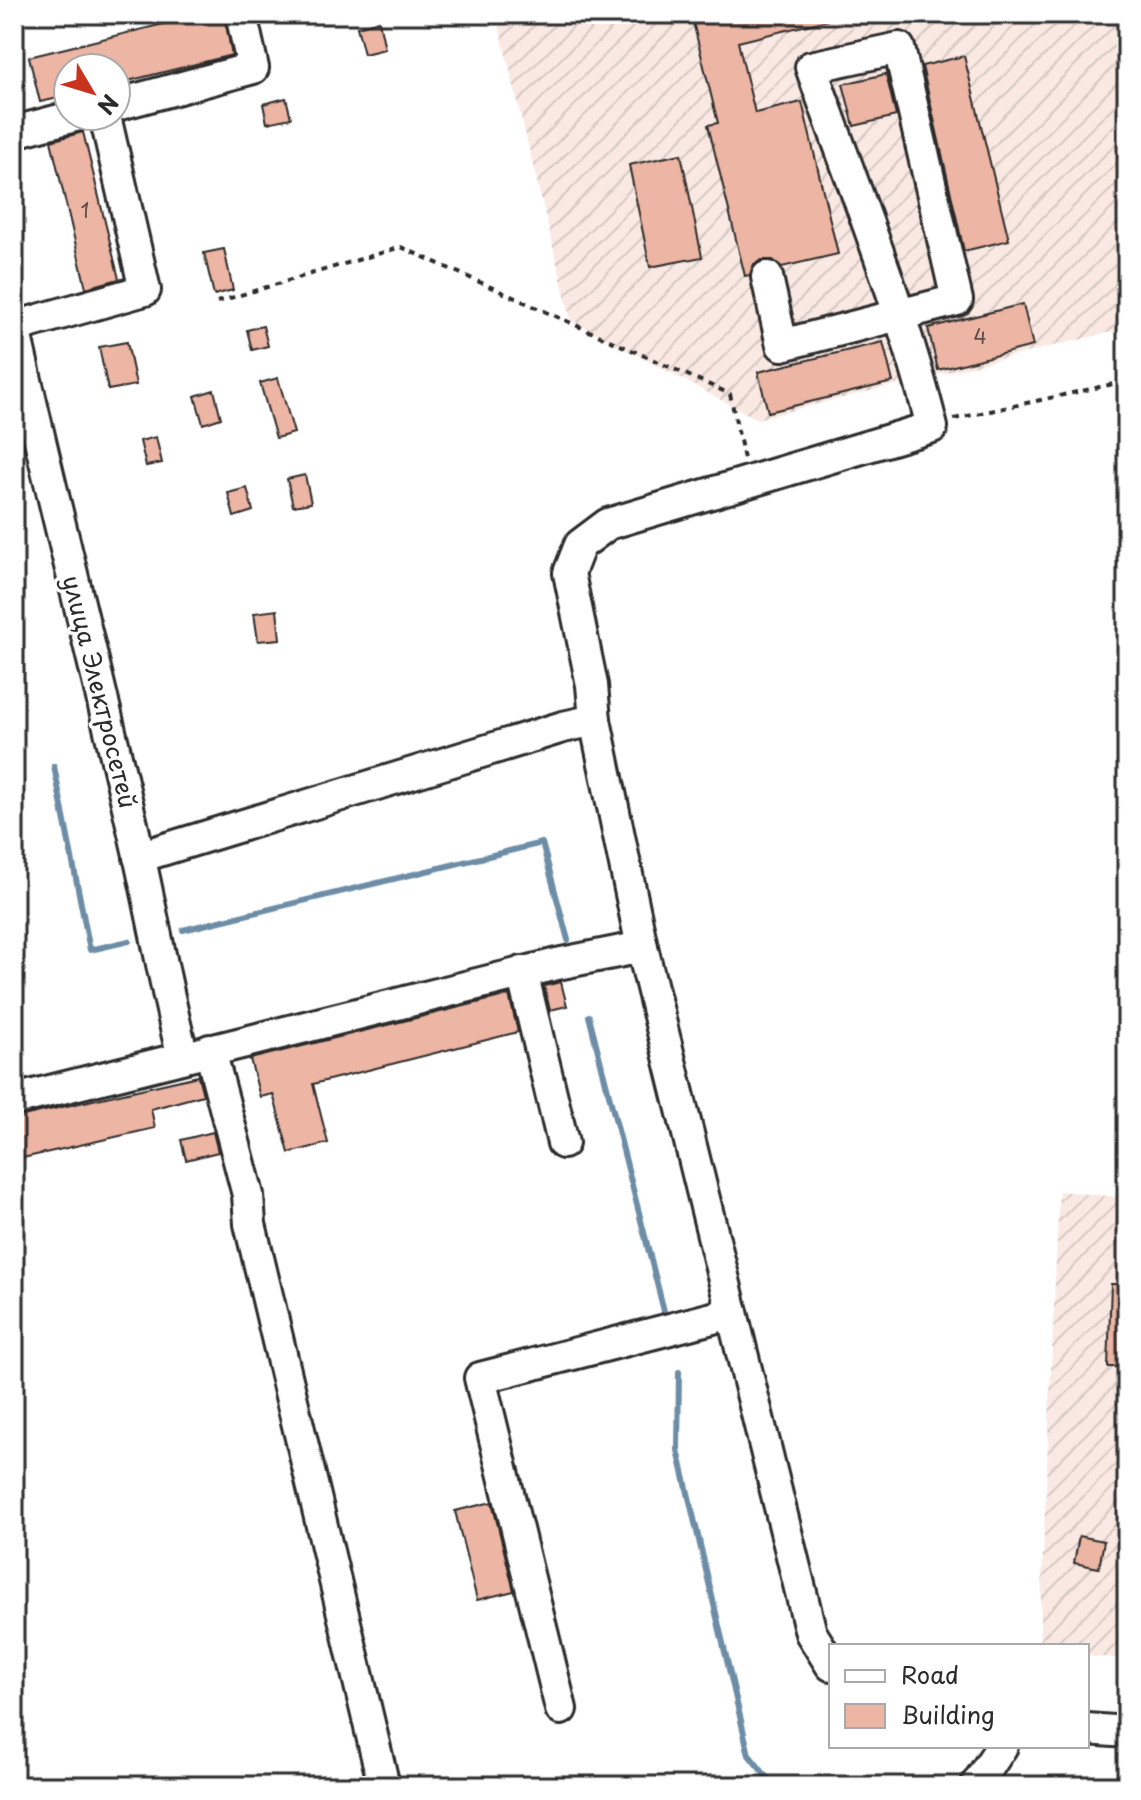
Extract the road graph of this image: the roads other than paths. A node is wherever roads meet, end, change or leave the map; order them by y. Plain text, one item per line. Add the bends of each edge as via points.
1 (241, 14) edge
2 (132, 101) edge
3 (52, 122) edge
4 (14, 132) edge
5 (109, 132) edge
6 (767, 277) dead end
7 (898, 315) junction
8 (14, 327) edge
9 (14, 440) edge
10 (44, 464) junction
11 (595, 720) junction
12 (139, 857) junction
13 (642, 947) junction
14 (522, 972) junction
15 (197, 1054) junction
16 (14, 1100) edge
17 (563, 1143) dead end
18 (732, 1313) junction
19 (829, 1662) edge
20 (561, 1709) dead end
21 (1124, 1726) edge
22 (1089, 1729) edge
23 (1001, 1748) edge
24 (384, 1786) edge
25 (976, 1786) edge

1 - 2 street via 253,68
3 - 4 street
5 - 8 street via 145,290
6 - 7 street via 782,345
7 - 7 street via 811,67 899,48 957,300
7 - 11 street via 932,427 608,524 580,545 569,573
8 - 10 street, улица Электросетей
9 - 10 street
10 - 12 street, улица Электросетей
11 - 12 street
11 - 13 street
12 - 15 street, улица Электросетей via 163,977
13 - 14 street
13 - 18 street
14 - 15 street
14 - 17 street
15 - 16 street
15 - 24 street, улица Электросетей via 248,1195 250,1224
18 - 19 street via 811,1633
18 - 20 street via 480,1378
21 - 22 street
23 - 25 street

